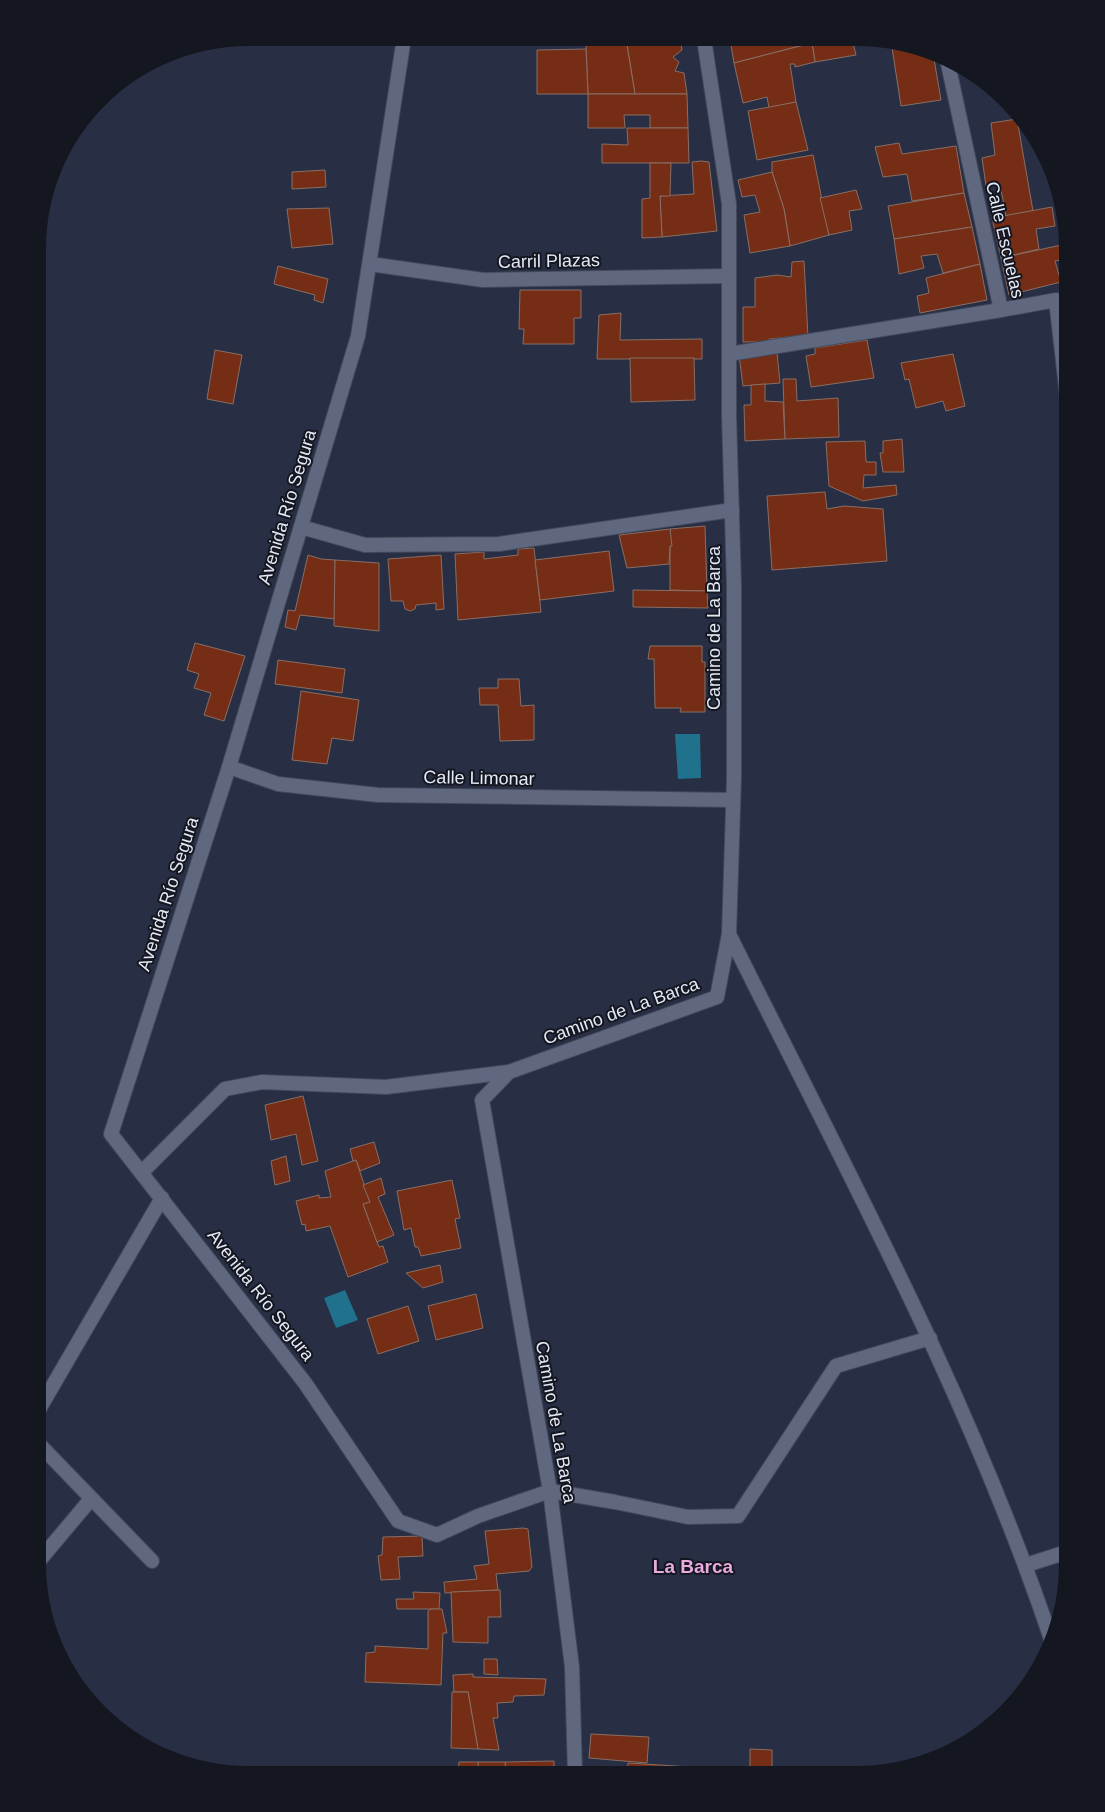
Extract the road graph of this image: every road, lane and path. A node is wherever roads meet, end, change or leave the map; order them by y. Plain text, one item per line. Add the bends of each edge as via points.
1 (403, 46) edge
2 (705, 46) edge
3 (949, 69) edge
4 (370, 264) junction
5 (729, 276) junction
6 (1000, 310) junction
7 (1059, 324) edge
8 (729, 354) junction
9 (732, 510) junction
10 (301, 527) junction
11 (228, 767) junction
12 (733, 800) junction
13 (729, 934) junction
14 (509, 1072) junction
15 (142, 1172) junction
16 (162, 1198) junction
17 (930, 1338) junction
18 (46, 1397) edge
19 (46, 1452) edge
20 (550, 1491) junction
21 (91, 1500) junction
22 (46, 1553) edge
23 (1059, 1554) edge
24 (152, 1561) dead end
25 (1026, 1564) junction
26 (1048, 1629) edge
27 (575, 1766) edge

1 - 4 street, Avenida Río Segura
2 - 5 street, Camino de La Barca via 729,204
3 - 6 street, Calle Escuelas
4 - 5 street, Carril Plazas via 483,280
4 - 10 street, Avenida Río Segura via 358,336
5 - 8 street, Camino de La Barca
6 - 7 street, Calle Escuelas via 1056,300
6 - 8 street
8 - 9 street, Camino de La Barca
9 - 10 street via 499,544 365,545
9 - 12 street, Camino de La Barca
10 - 11 street, Avenida Río Segura
11 - 12 street, Calle Limonar via 278,784 378,795
11 - 15 street, Avenida Río Segura via 111,1134
12 - 13 street, Camino de La Barca
13 - 14 street, Camino de La Barca via 717,997
13 - 17 street
14 - 15 street via 386,1087 262,1082 225,1089
14 - 20 street, Camino de La Barca via 482,1100
15 - 16 street, Avenida Río Segura
16 - 18 street
16 - 20 street, Avenida Río Segura via 305,1384 398,1521 437,1535 478,1516
17 - 20 street via 836,1366 738,1516 688,1518
17 - 25 street
19 - 21 street
20 - 27 street, Camino de La Barca via 572,1667
21 - 22 street
21 - 24 street
23 - 25 street
25 - 26 street

